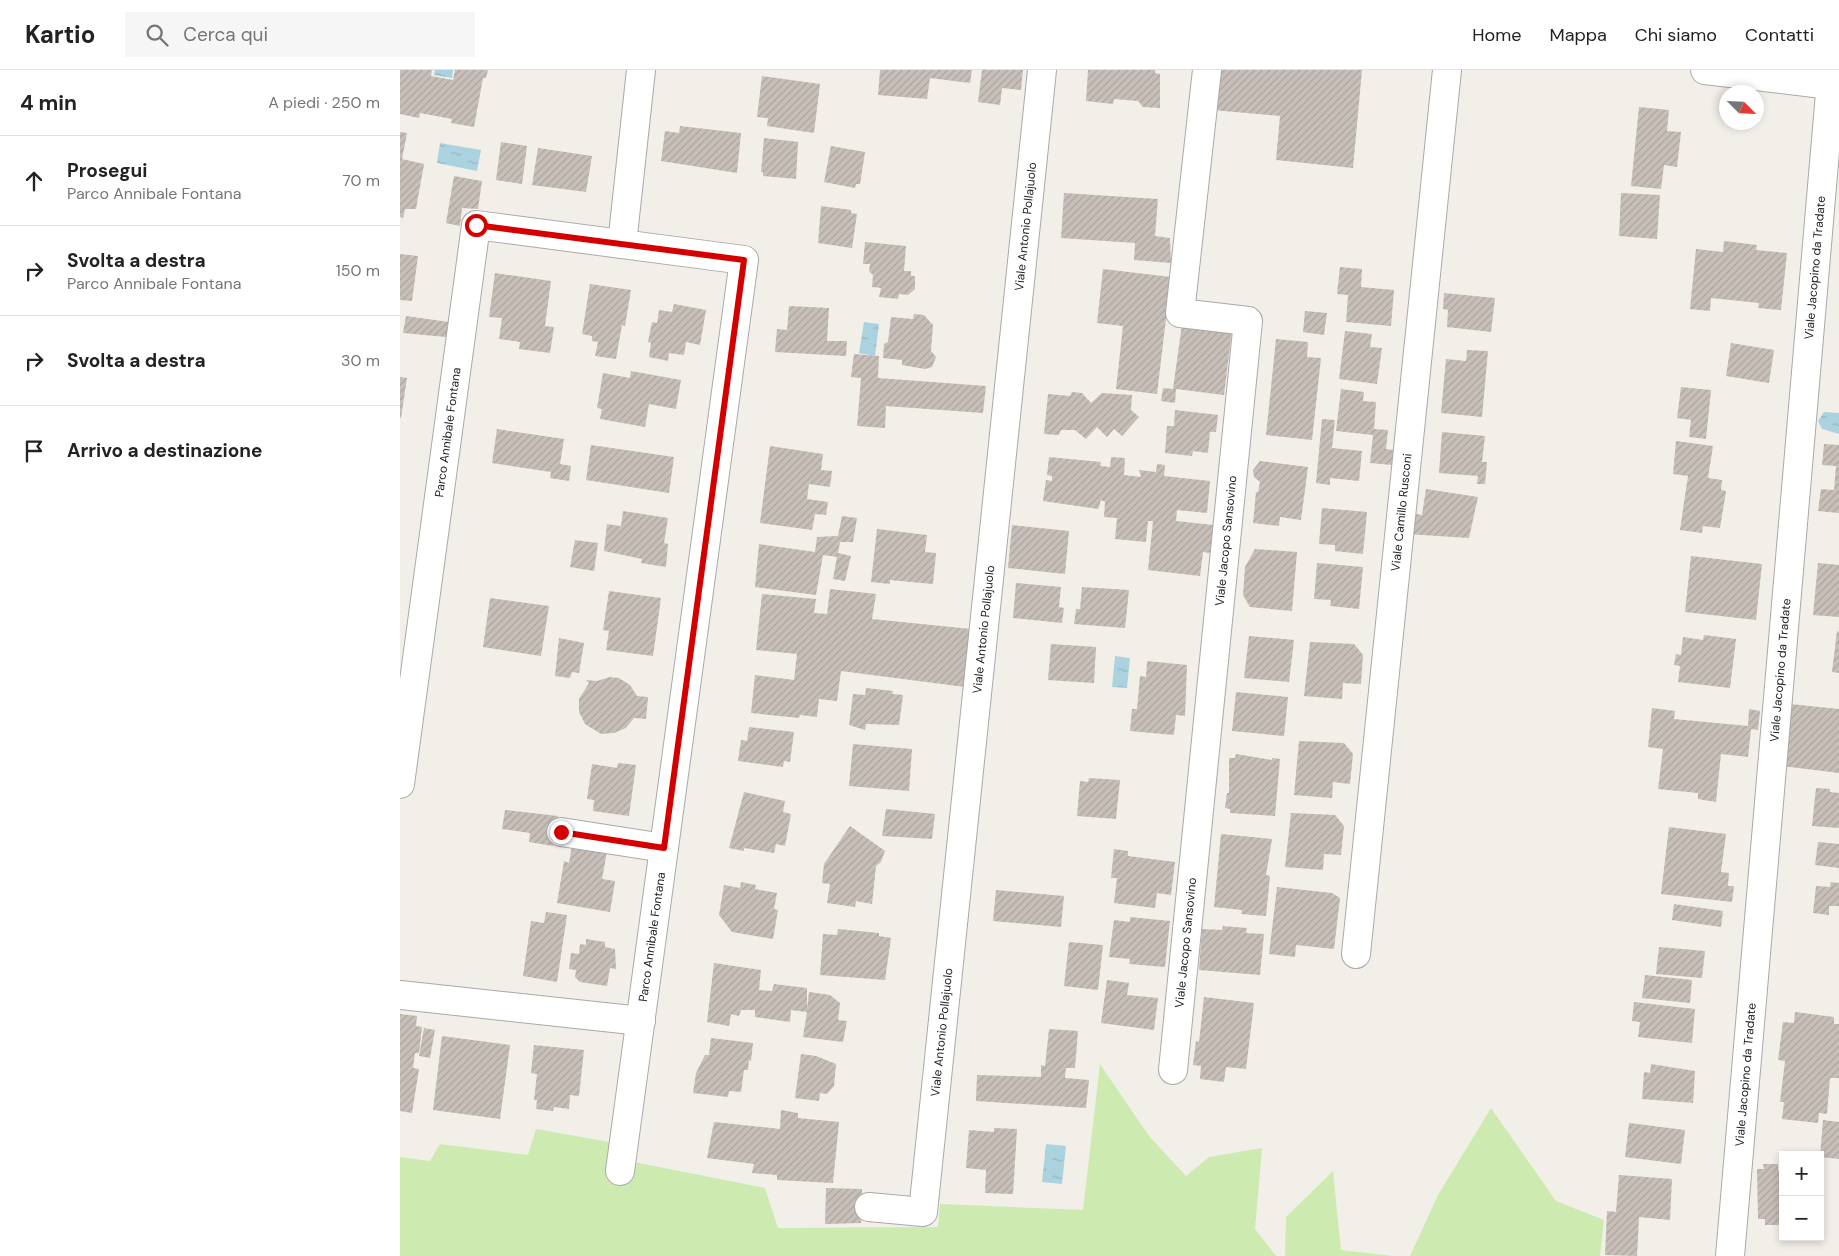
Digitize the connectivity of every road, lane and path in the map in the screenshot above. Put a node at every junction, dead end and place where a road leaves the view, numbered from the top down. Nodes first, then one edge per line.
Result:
1 (641, 70) edge
2 (1042, 70) edge
3 (1207, 70) edge
4 (1447, 70) edge
5 (1705, 70) edge
6 (1834, 80) edge
7 (622, 244) junction
8 (400, 784) edge
9 (561, 832) dead end
10 (664, 848) junction
11 (1356, 954) dead end
12 (400, 995) edge
13 (641, 1021) junction
14 (1173, 1070) dead end
15 (620, 1171) dead end
16 (869, 1208) dead end
17 (1730, 1256) edge

1 - 7 street
2 - 16 street, Viale Antonio Pollajuolo
3 - 14 street, Viale Jacopo Sansovino
4 - 11 street, Viale Camillo Rusconi
5 - 6 street
6 - 17 street, Viale Jacopino da Tradate
7 - 8 street, Parco Annibale Fontana
7 - 10 street, Parco Annibale Fontana
9 - 10 street
10 - 13 street, Parco Annibale Fontana
12 - 13 street
13 - 15 street, Parco Annibale Fontana

